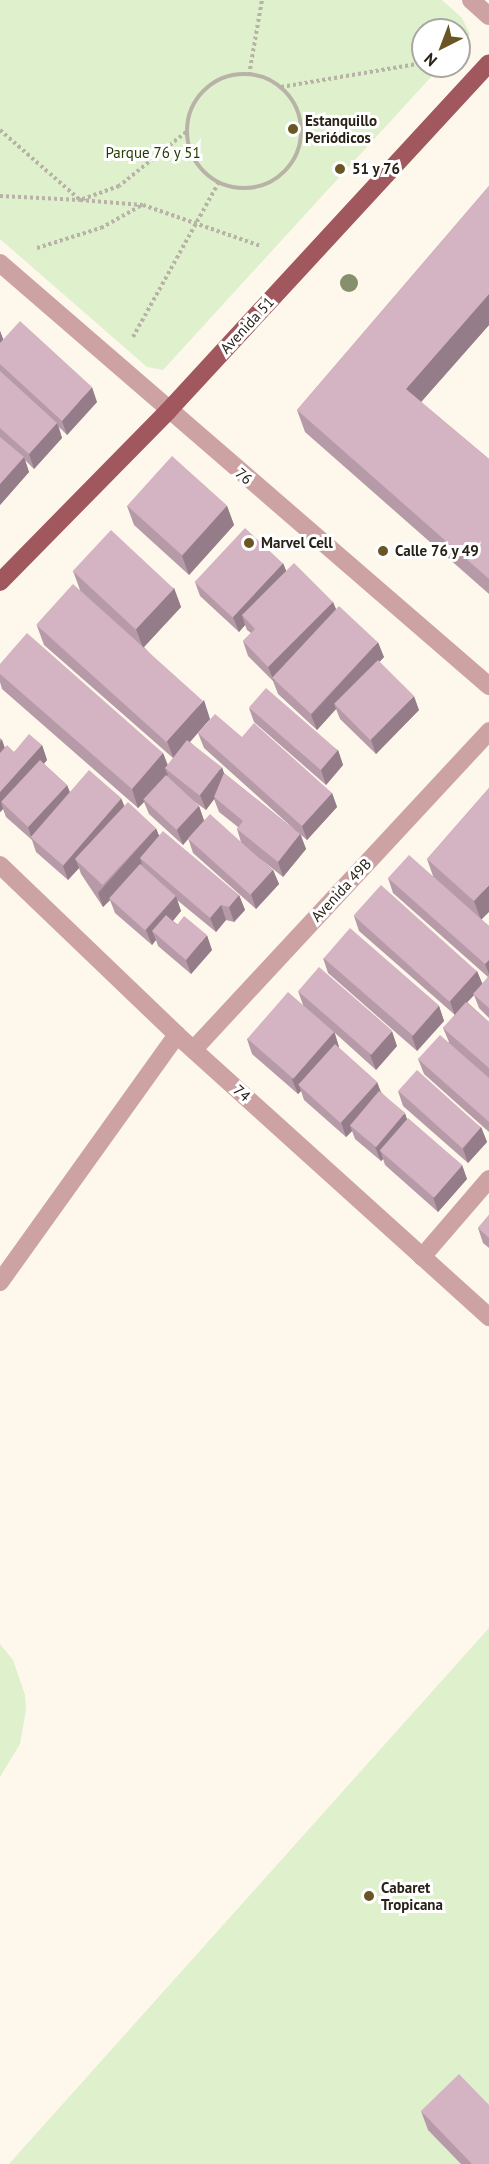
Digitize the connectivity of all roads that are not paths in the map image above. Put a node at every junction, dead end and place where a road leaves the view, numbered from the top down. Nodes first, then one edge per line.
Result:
1 (471, 0) edge
2 (489, 16) edge
3 (489, 63) edge
4 (0, 263) edge
5 (168, 411) junction
6 (0, 582) edge
7 (489, 686) edge
8 (489, 731) edge
9 (0, 865) edge
10 (177, 1035) junction
11 (194, 1049) junction
12 (489, 1179) edge
13 (422, 1257) junction
14 (0, 1282) edge
15 (489, 1317) edge

1 - 2 street
3 - 5 main road, Avenida 51
4 - 5 street, 76
5 - 6 main road, Avenida 51
5 - 7 street, 76
8 - 11 street, Avenida 49B
9 - 10 street, 74
10 - 11 street, 74
10 - 14 street
11 - 13 street, 74
12 - 13 street
13 - 15 street, 74

